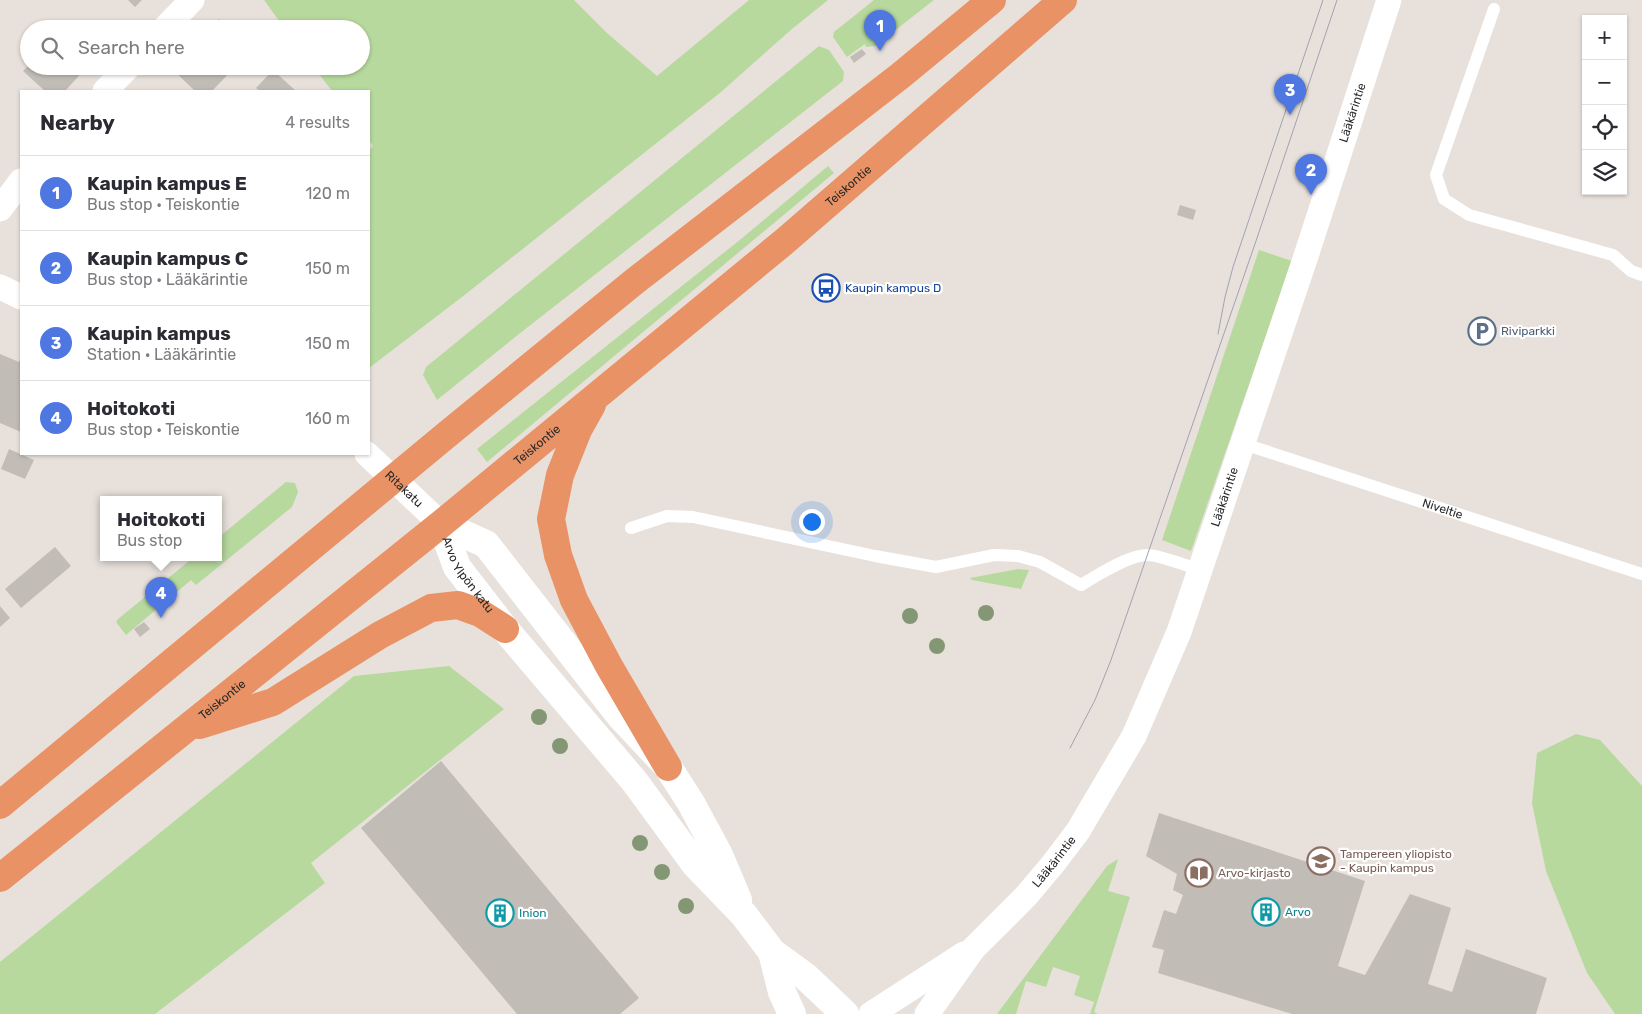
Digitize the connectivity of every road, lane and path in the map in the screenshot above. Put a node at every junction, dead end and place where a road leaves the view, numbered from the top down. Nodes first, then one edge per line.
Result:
1 (192, 0) edge
2 (992, 0) edge
3 (1063, 0) edge
4 (1389, 0) edge
5 (1494, 9) dead end
6 (173, 20) edge
7 (120, 75) edge
8 (106, 90) edge
9 (20, 182) edge
10 (0, 208) edge
11 (1642, 275) edge
12 (0, 288) edge
13 (20, 297) edge
14 (597, 395) junction
15 (1244, 444) junction
16 (368, 455) edge
17 (394, 479) junction
18 (441, 524) junction
19 (631, 528) dead end
20 (1200, 570) junction
21 (1642, 574) edge
22 (505, 628) junction
23 (185, 730) junction
24 (668, 767) junction
25 (0, 805) edge
26 (0, 878) edge
27 (744, 915) junction
28 (973, 949) junction
29 (772, 952) junction
30 (792, 1014) edge
31 (845, 1014) edge
32 (871, 1014) edge
33 (928, 1014) edge

1 - 6 street
2 - 17 highway
3 - 14 highway, Teiskontie
4 - 15 street, Lääkärintie
5 - 11 lane
7 - 8 street
9 - 10 street
12 - 13 street
14 - 18 highway, Teiskontie
14 - 24 highway
15 - 20 street, Lääkärintie
15 - 21 lane, Niveltie
16 - 17 street, Ritakatu
17 - 18 street, Ritakatu
17 - 25 highway
18 - 22 street, Arvo Ylpön katu
18 - 23 highway, Teiskontie
18 - 24 street, Arvo Ylpön katu
19 - 20 lane
20 - 28 street, Lääkärintie
22 - 23 highway
22 - 27 street, Arvo Ylpön katu
23 - 26 highway, Teiskontie
24 - 27 street, Arvo Ylpön katu
27 - 29 street, Arvo Ylpön katu
28 - 32 street, Lääkärintie
28 - 33 street, Lääkärintie
29 - 30 street, Arvo Ylpön katu
29 - 31 street, Arvo Ylpön katu

